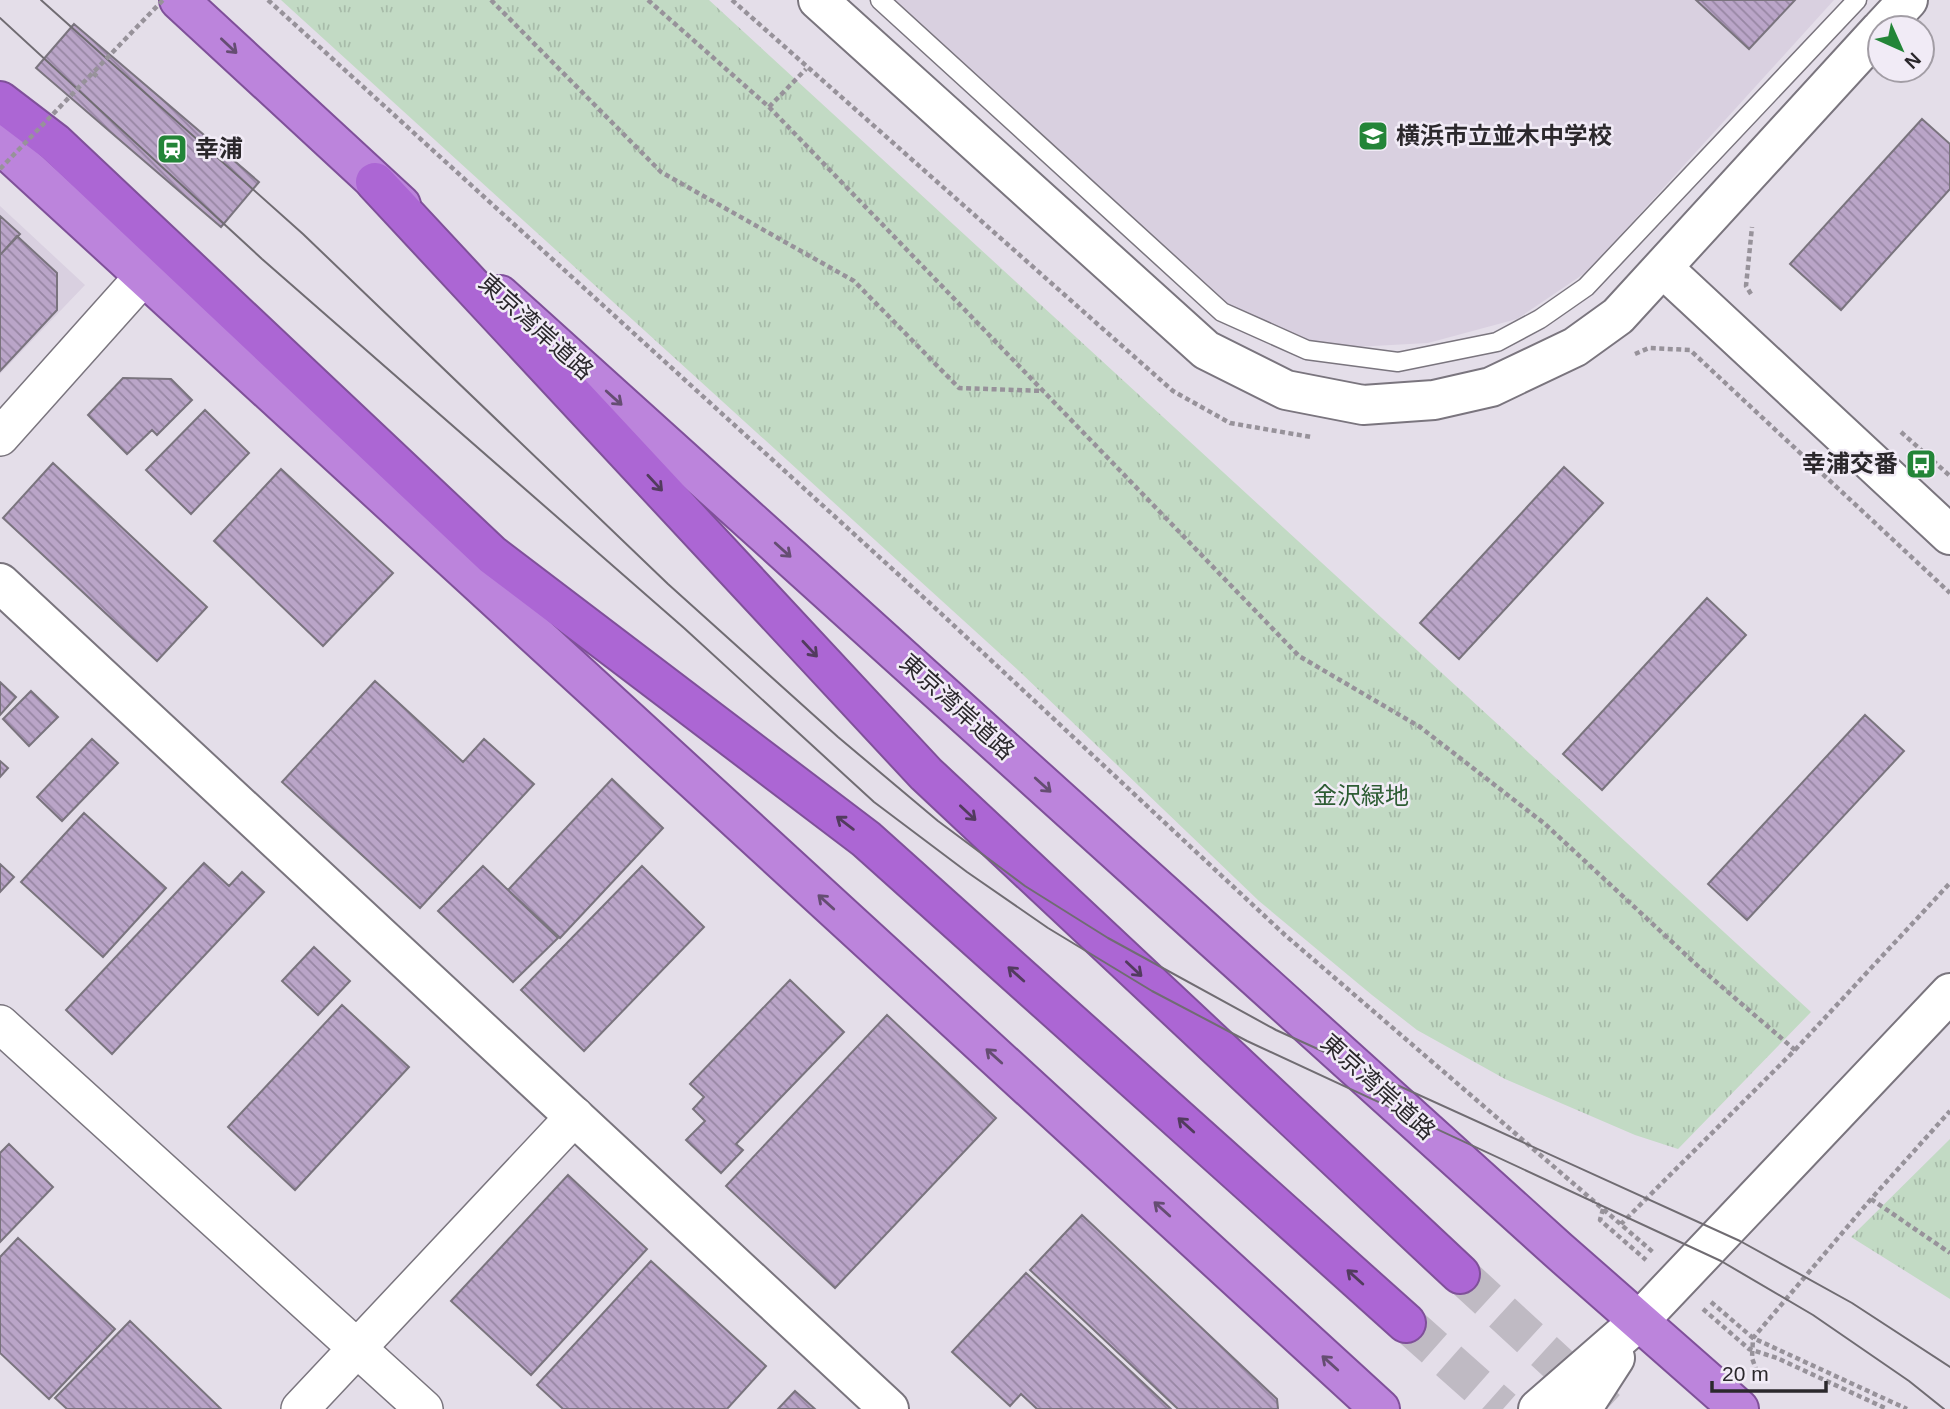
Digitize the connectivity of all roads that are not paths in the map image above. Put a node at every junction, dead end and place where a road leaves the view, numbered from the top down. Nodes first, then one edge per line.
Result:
1 (179, 0) edge
2 (818, 0) edge
3 (880, 0) edge
4 (1857, 0) edge
5 (1908, 0) edge
6 (1895, 14) edge
7 (1866, 46) edge
8 (0, 101) edge
9 (0, 144) edge
10 (375, 182) junction
11 (1664, 269) junction
12 (143, 278) junction
13 (0, 437) edge
14 (1950, 535) edge
15 (0, 583) edge
16 (1950, 993) edge
17 (0, 1024) edge
18 (575, 1116) junction
19 (1460, 1275) tunnel mouth
20 (1639, 1321) junction
21 (1406, 1323) tunnel mouth
22 (356, 1347) junction
23 (300, 1409) edge
24 (424, 1409) edge
25 (888, 1409) edge
26 (1380, 1409) edge
27 (1538, 1409) edge
28 (1582, 1409) edge
29 (1739, 1409) edge

1 -> 10 highway, 東京湾岸道路
2 - 11 street
3 - 4 lane
5 - 6 street
7 - 11 street
21 -> 8 highway
9 - 12 highway
10 -> 19 highway
10 -> 20 highway, 東京湾岸道路
11 - 14 street
12 - 13 street
26 -> 12 highway
15 - 18 street
16 - 20 street
17 - 22 street
18 - 22 street
18 - 25 street
20 - 27 street
20 - 28 street
20 - 29 highway, 東京湾岸道路
22 - 23 street
22 - 24 street

